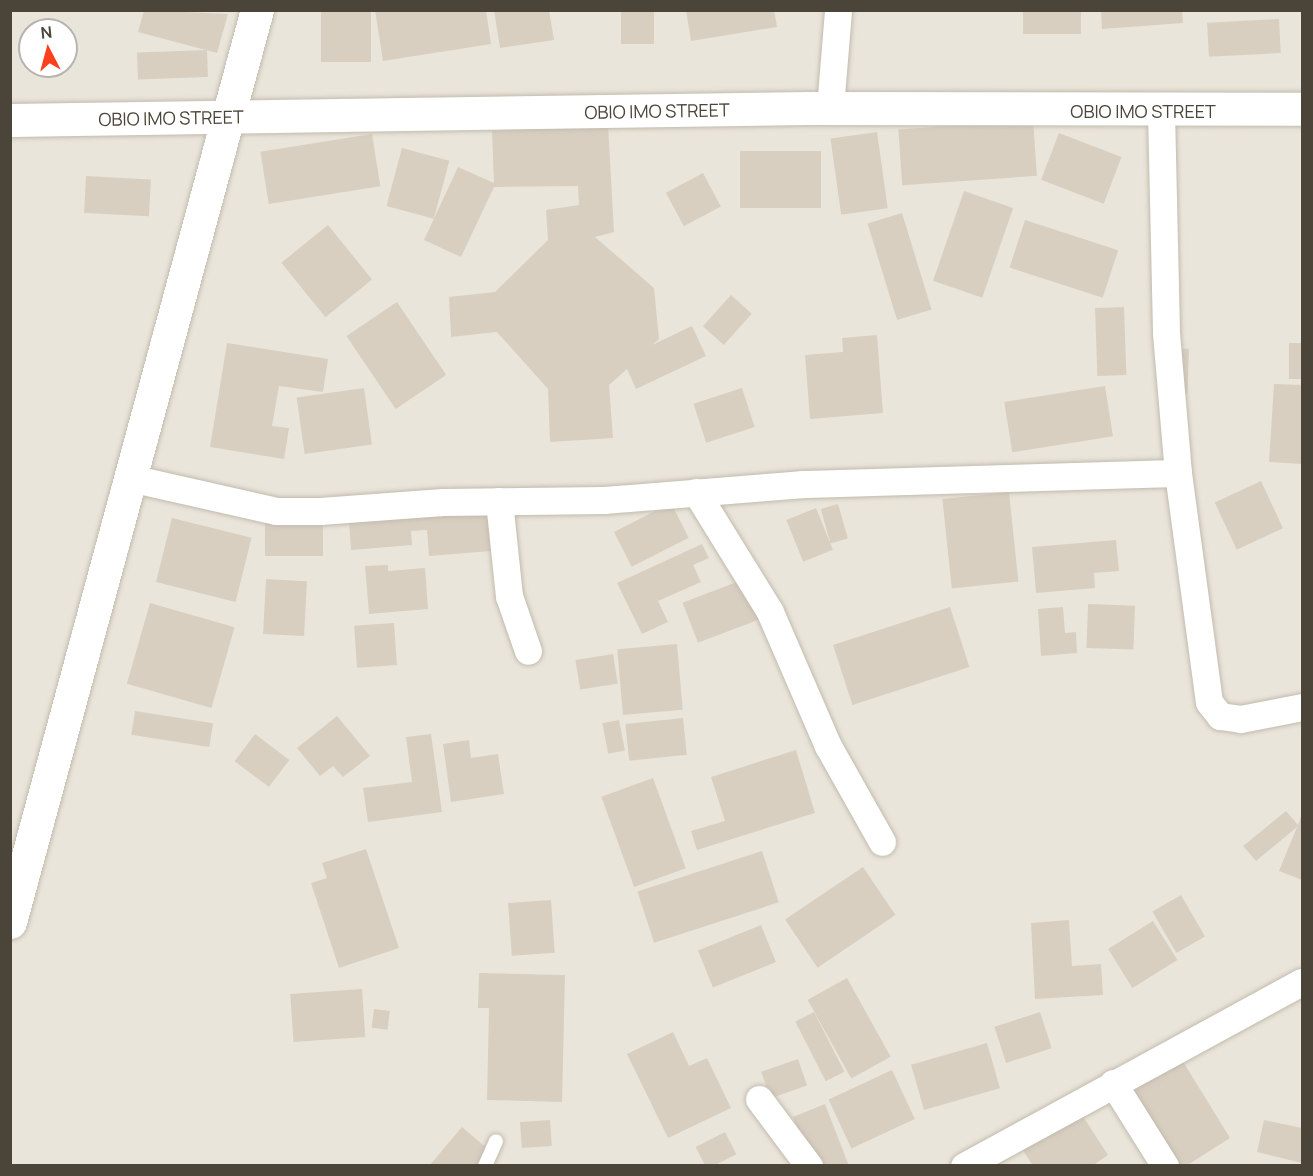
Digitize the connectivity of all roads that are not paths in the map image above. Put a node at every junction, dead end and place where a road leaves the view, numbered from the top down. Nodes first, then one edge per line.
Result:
1 (257, 10) edge
2 (838, 10) edge
3 (830, 108) junction
4 (1302, 109) edge
5 (1161, 111) junction
6 (227, 117) junction
7 (10, 120) edge
8 (1178, 473) junction
9 (130, 478) junction
10 (696, 492) junction
11 (499, 501) junction
12 (528, 651) dead end
13 (1302, 706) edge
14 (882, 842) dead end
15 (10, 922) edge
16 (1302, 982) edge
17 (1113, 1083) junction
18 (759, 1099) dead end
19 (496, 1141) dead end
20 (485, 1166) edge
21 (809, 1166) edge
22 (964, 1166) edge
23 (1165, 1166) edge

1 - 6 street
2 - 3 street
3 - 5 street, OBIO IMO STREET
3 - 6 street, OBIO IMO STREET
4 - 5 street, OBIO IMO STREET
5 - 8 street
6 - 7 street, OBIO IMO STREET
6 - 9 street
8 - 10 street
8 - 13 street
9 - 11 street
9 - 15 street
10 - 11 street
10 - 14 street
11 - 12 street
16 - 17 street
17 - 22 street
17 - 23 street
18 - 21 street
19 - 20 lane

